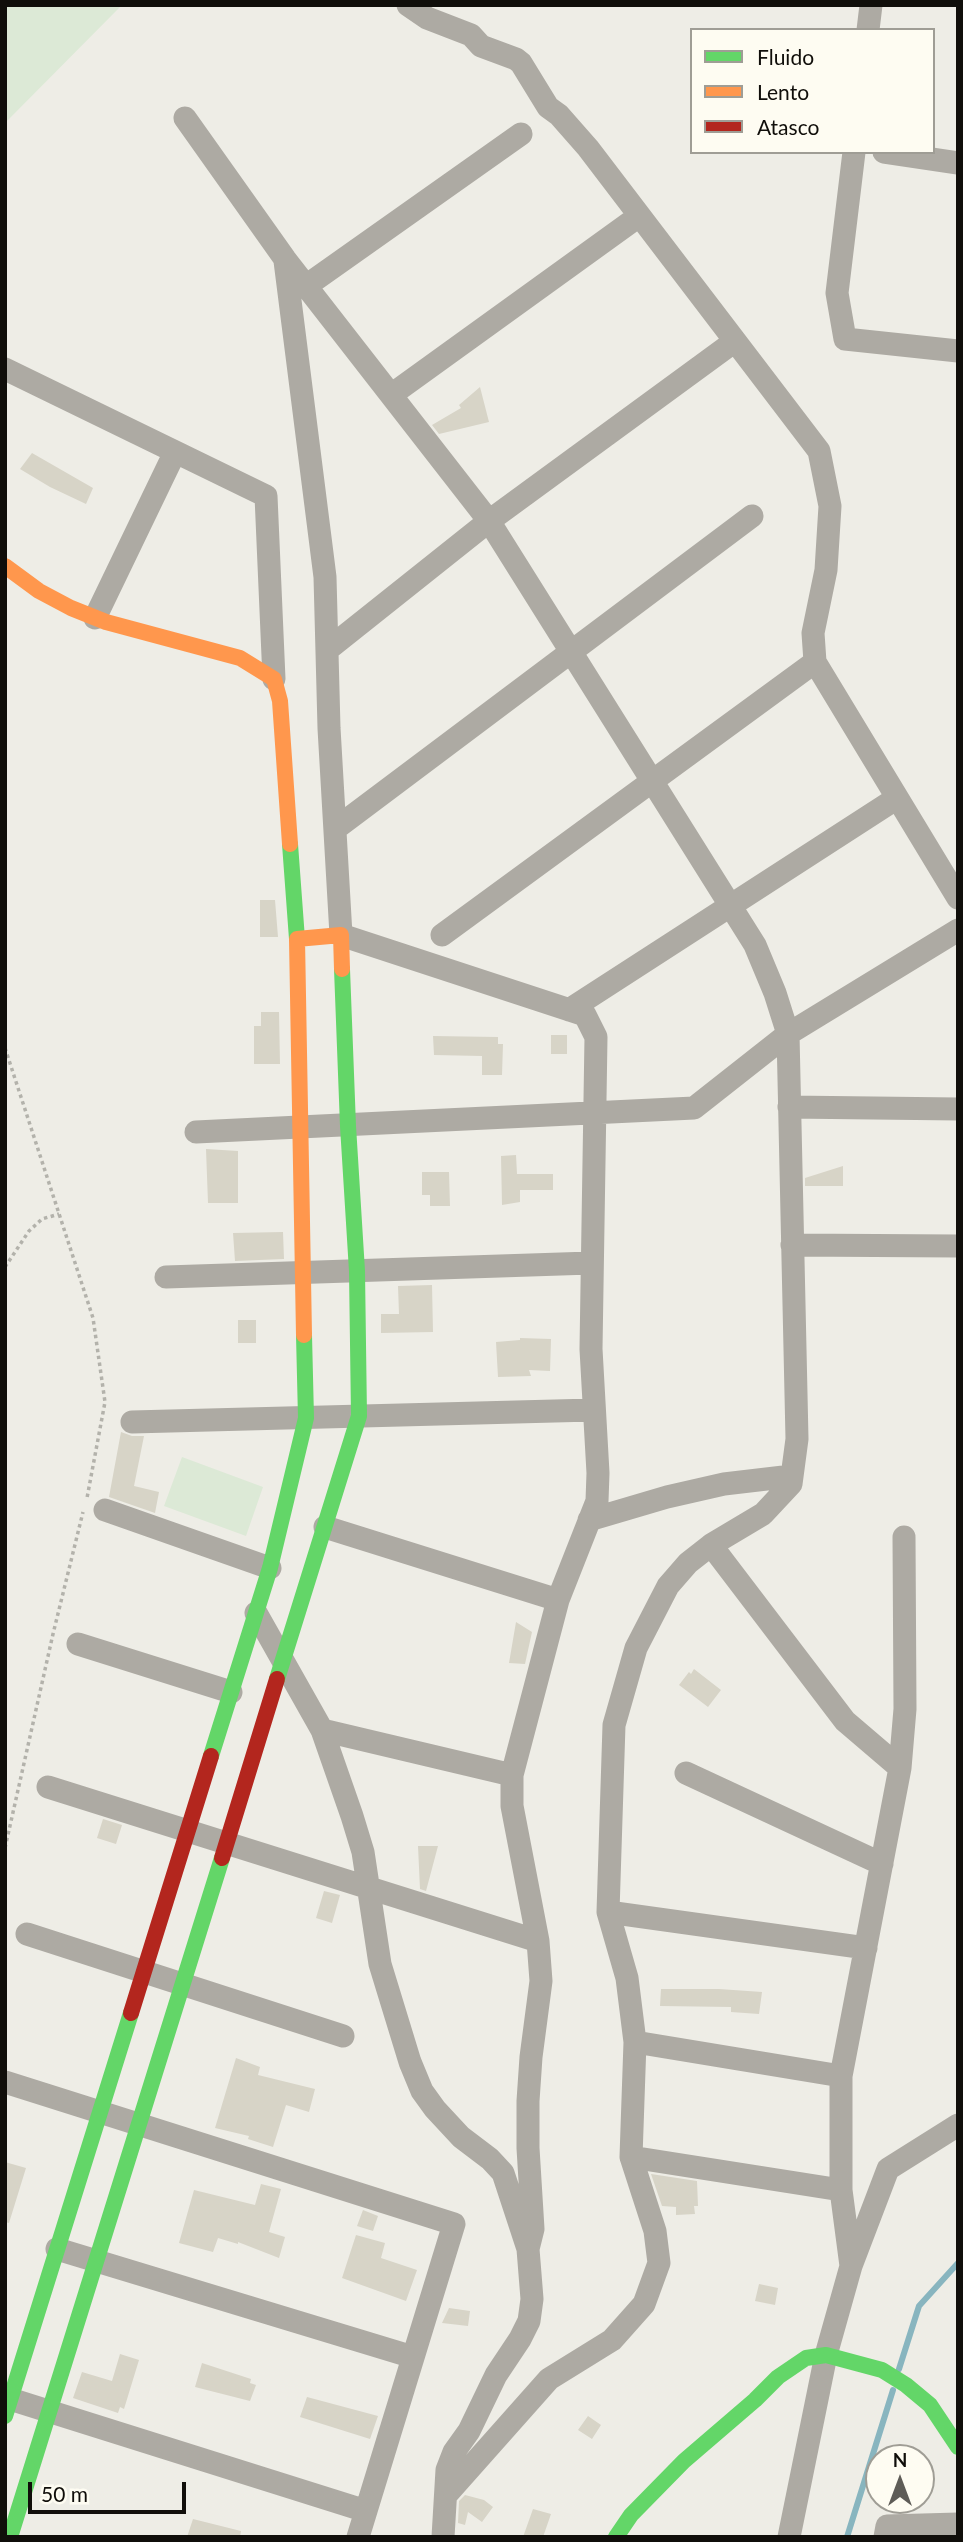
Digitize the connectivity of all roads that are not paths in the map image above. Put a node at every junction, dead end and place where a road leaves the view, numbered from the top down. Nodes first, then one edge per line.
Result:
1 (408, 5) edge
2 (871, 5) edge
3 (868, 28) edge
4 (185, 118) dead end
5 (521, 134) dead end
6 (854, 154) edge
7 (897, 154) edge
8 (958, 163) edge
9 (639, 216) junction
10 (285, 259) junction
11 (306, 286) junction
12 (735, 341) junction
13 (958, 351) edge
14 (5, 369) edge
15 (391, 395) junction
16 (175, 452) junction
17 (752, 516) dead end
18 (489, 521) junction
19 (5, 566) edge
20 (95, 618) junction
21 (327, 650) junction
22 (571, 651) junction
23 (815, 662) junction
24 (274, 679) junction
25 (653, 781) junction
26 (897, 798) junction
27 (335, 829) junction
28 (958, 898) edge
29 (731, 906) junction
30 (958, 930) edge
31 (341, 935) junction
32 (442, 935) dead end
33 (297, 939) junction
34 (569, 1010) junction
35 (788, 1034) junction
36 (789, 1107) junction
37 (958, 1108) edge
38 (596, 1114) junction
39 (348, 1126) junction
40 (300, 1127) junction
41 (196, 1132) dead end
42 (792, 1245) junction
43 (958, 1246) edge
44 (590, 1263) junction
45 (357, 1271) junction
46 (303, 1273) junction
47 (166, 1277) dead end
48 (593, 1410) junction
49 (359, 1416) junction
50 (306, 1418) junction
51 (132, 1422) dead end
52 (792, 1475) junction
53 (105, 1510) dead end
54 (589, 1520) junction
55 (325, 1527) junction
56 (904, 1536) dead end
57 (712, 1545) junction
58 (270, 1568) junction
59 (558, 1600) junction
60 (256, 1613) junction
61 (78, 1644) dead end
62 (284, 1659) junction
63 (231, 1692) junction
64 (322, 1730) junction
65 (900, 1768) junction
66 (686, 1773) dead end
67 (512, 1775) junction
68 (48, 1787) dead end
69 (188, 1831) junction
70 (226, 1843) junction
71 (882, 1864) junction
72 (367, 1887) junction
73 (608, 1912) junction
74 (27, 1934) dead end
75 (538, 1941) junction
76 (866, 1948) junction
77 (144, 1971) junction
78 (183, 1984) junction
79 (342, 2036) dead end
80 (635, 2042) junction
81 (841, 2076) junction
82 (5, 2082) edge
83 (100, 2112) junction
84 (139, 2124) junction
85 (958, 2124) edge
86 (631, 2157) junction
87 (841, 2190) junction
88 (57, 2249) junction
89 (528, 2249) junction
90 (96, 2262) junction
91 (851, 2266) junction
92 (826, 2355) junction
93 (413, 2357) junction
94 (8, 2408) edge
95 (49, 2411) junction
96 (958, 2447) edge
97 (446, 2495) junction
98 (366, 2511) junction
99 (958, 2524) edge
100 (10, 2537) edge
101 (358, 2537) edge
102 (443, 2537) edge
103 (615, 2537) edge
104 (789, 2537) edge
105 (885, 2537) edge

1 - 9 street
2 - 3 street
4 - 10 street
5 - 11 street
6 - 13 street
7 - 8 street
9 - 12 street
9 - 15 street
10 - 11 street
10 - 21 street
11 - 15 street
12 - 18 street
12 - 23 street
14 - 16 street
15 - 18 street
16 - 20 street
16 - 24 street
17 - 22 street
18 - 21 street
18 - 22 street
19 - 20 street
20 - 24 street
21 - 27 street
22 - 25 street
22 - 27 street
23 - 25 street
23 - 26 street
24 - 33 street
25 - 29 street
25 - 32 street
26 - 28 street
26 - 29 street
27 - 31 street
29 - 34 street
29 - 35 street
30 - 35 street
31 - 33 street
31 - 34 street
31 - 39 street
33 - 40 street
34 - 38 street
35 - 36 street
35 - 38 street
36 - 37 street
36 - 42 street
38 - 39 street
38 - 44 street
39 - 40 street
39 - 45 street
40 - 41 street
40 - 46 street
42 - 43 street
42 - 52 street
44 - 45 street
44 - 48 street
45 - 46 street
45 - 49 street
46 - 47 street
46 - 50 street
48 - 49 street
48 - 54 street
49 - 50 street
49 - 55 street
50 - 51 street
50 - 58 street
52 - 54 street
52 - 57 street
53 - 58 street
54 - 59 street
55 - 59 street
55 - 62 street
56 - 65 street
57 - 65 street
57 - 73 street
58 - 60 street
59 - 67 street
60 - 62 street
60 - 63 street
61 - 63 street
62 - 64 street
62 - 70 street
63 - 69 street
64 - 67 street
64 - 72 street
65 - 71 street
66 - 71 street
67 - 75 street
68 - 69 street
69 - 70 street
69 - 77 street
70 - 72 street
70 - 78 street
71 - 76 street
72 - 75 street
72 - 89 street
73 - 76 street
73 - 80 street
74 - 77 street
75 - 89 street
76 - 81 street
77 - 78 street
77 - 83 street
78 - 79 street
78 - 84 street
80 - 81 street
80 - 86 street
81 - 87 street
82 - 83 street
83 - 84 street
83 - 88 street
84 - 90 street
84 - 93 street
85 - 91 street
86 - 87 street
86 - 97 street
87 - 91 street
88 - 90 street
88 - 94 street
89 - 97 street
90 - 93 street
90 - 95 street
91 - 92 street
92 - 96 street
92 - 103 street
92 - 104 street
93 - 98 street
94 - 95 street
95 - 98 street
95 - 100 street
97 - 102 street
98 - 101 street
99 - 105 street

